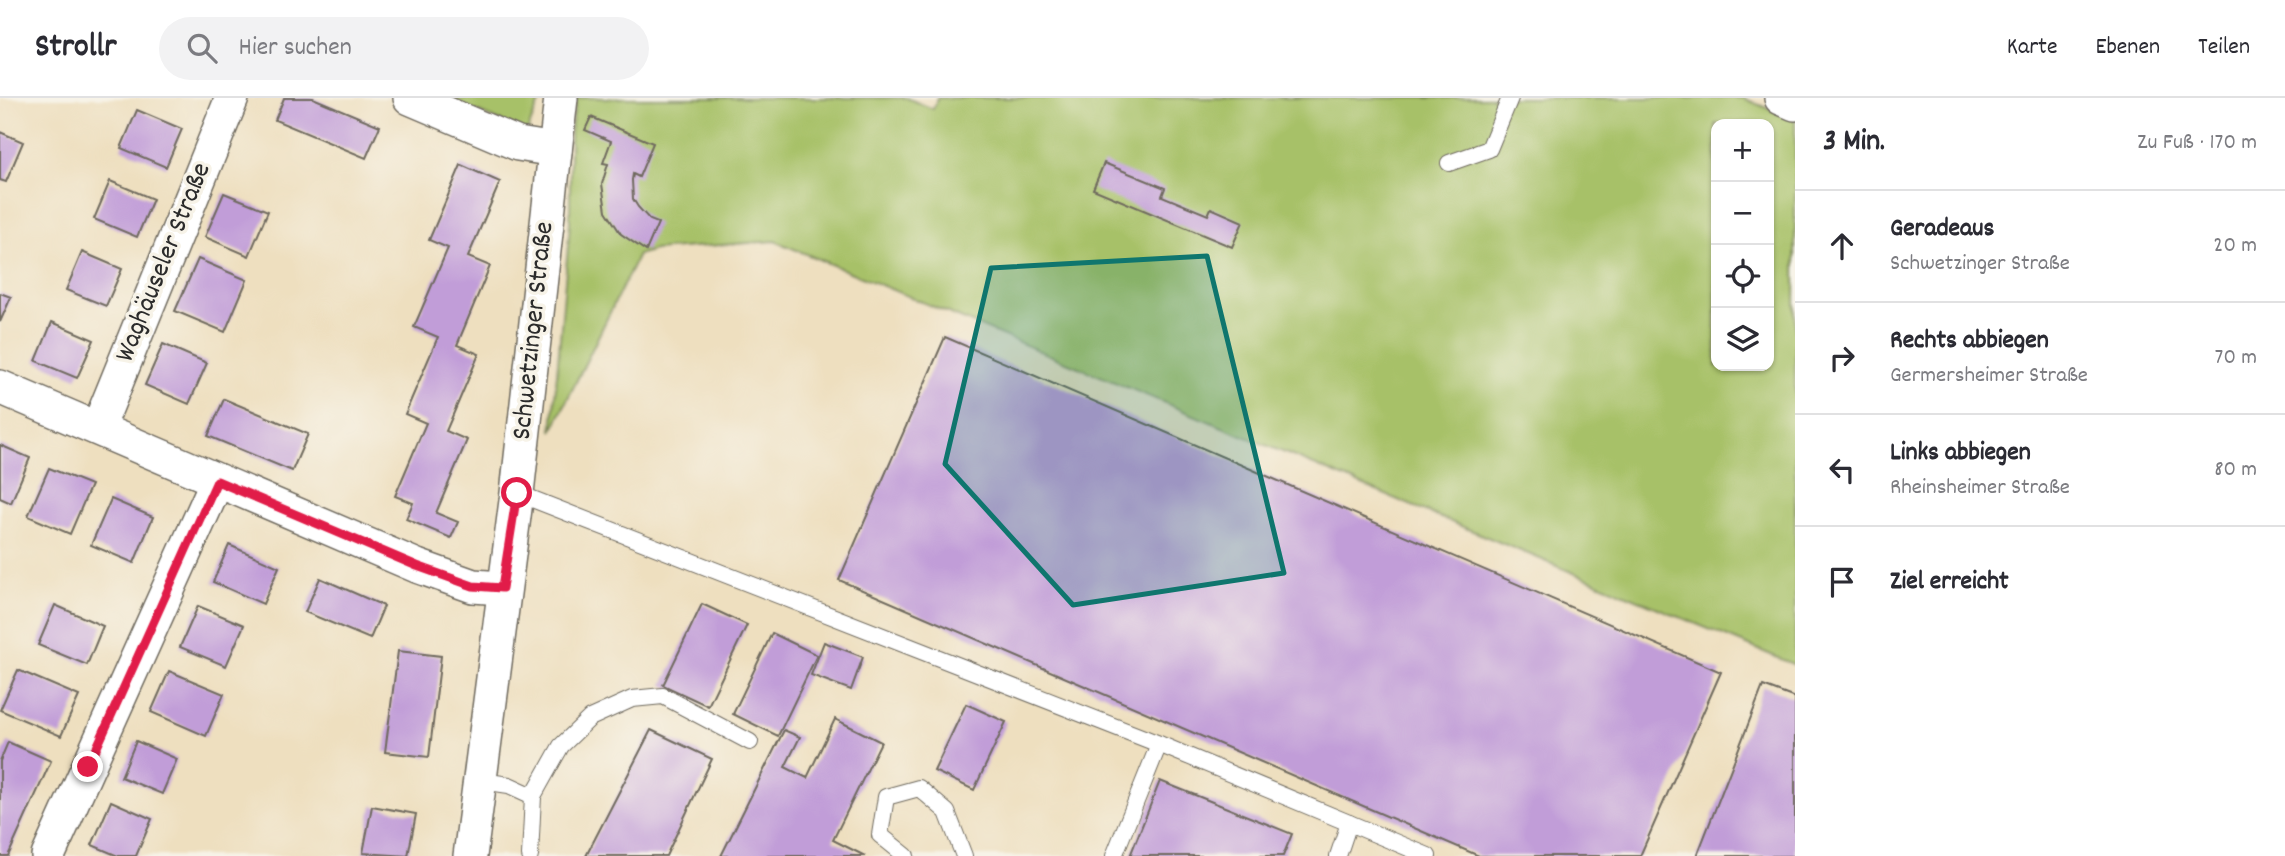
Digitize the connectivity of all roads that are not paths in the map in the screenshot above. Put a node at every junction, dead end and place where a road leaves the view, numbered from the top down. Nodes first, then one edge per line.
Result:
1 (232, 98) edge
2 (410, 98) edge
3 (561, 98) edge
4 (1510, 98) edge
5 (1781, 98) edge
6 (1795, 104) edge
7 (555, 150) junction
8 (1449, 163) dead end
9 (0, 387) edge
10 (98, 428) junction
11 (217, 481) junction
12 (517, 493) junction
13 (502, 588) junction
14 (750, 742) dead end
15 (1159, 744) junction
16 (482, 781) junction
17 (533, 796) junction
18 (1349, 823) junction
19 (48, 856) edge
20 (470, 856) edge
21 (530, 856) edge
22 (906, 856) edge
23 (964, 856) edge
24 (1114, 856) edge
25 (1338, 856) edge
26 (1428, 856) edge

1 - 10 street, Waghäuseler Straße
2 - 7 street
3 - 7 street, Schwetzinger Straße
4 - 8 lane
5 - 6 street
7 - 12 street, Schwetzinger Straße
9 - 10 street
10 - 11 street
11 - 13 street
11 - 19 street
12 - 13 street, Schwetzinger Straße
12 - 15 lane
13 - 16 street, Schwetzinger Straße
14 - 17 lane
15 - 18 lane
15 - 24 lane
16 - 17 lane
16 - 20 street, Schwetzinger Straße
17 - 21 lane
18 - 25 lane
18 - 26 lane
22 - 23 lane

